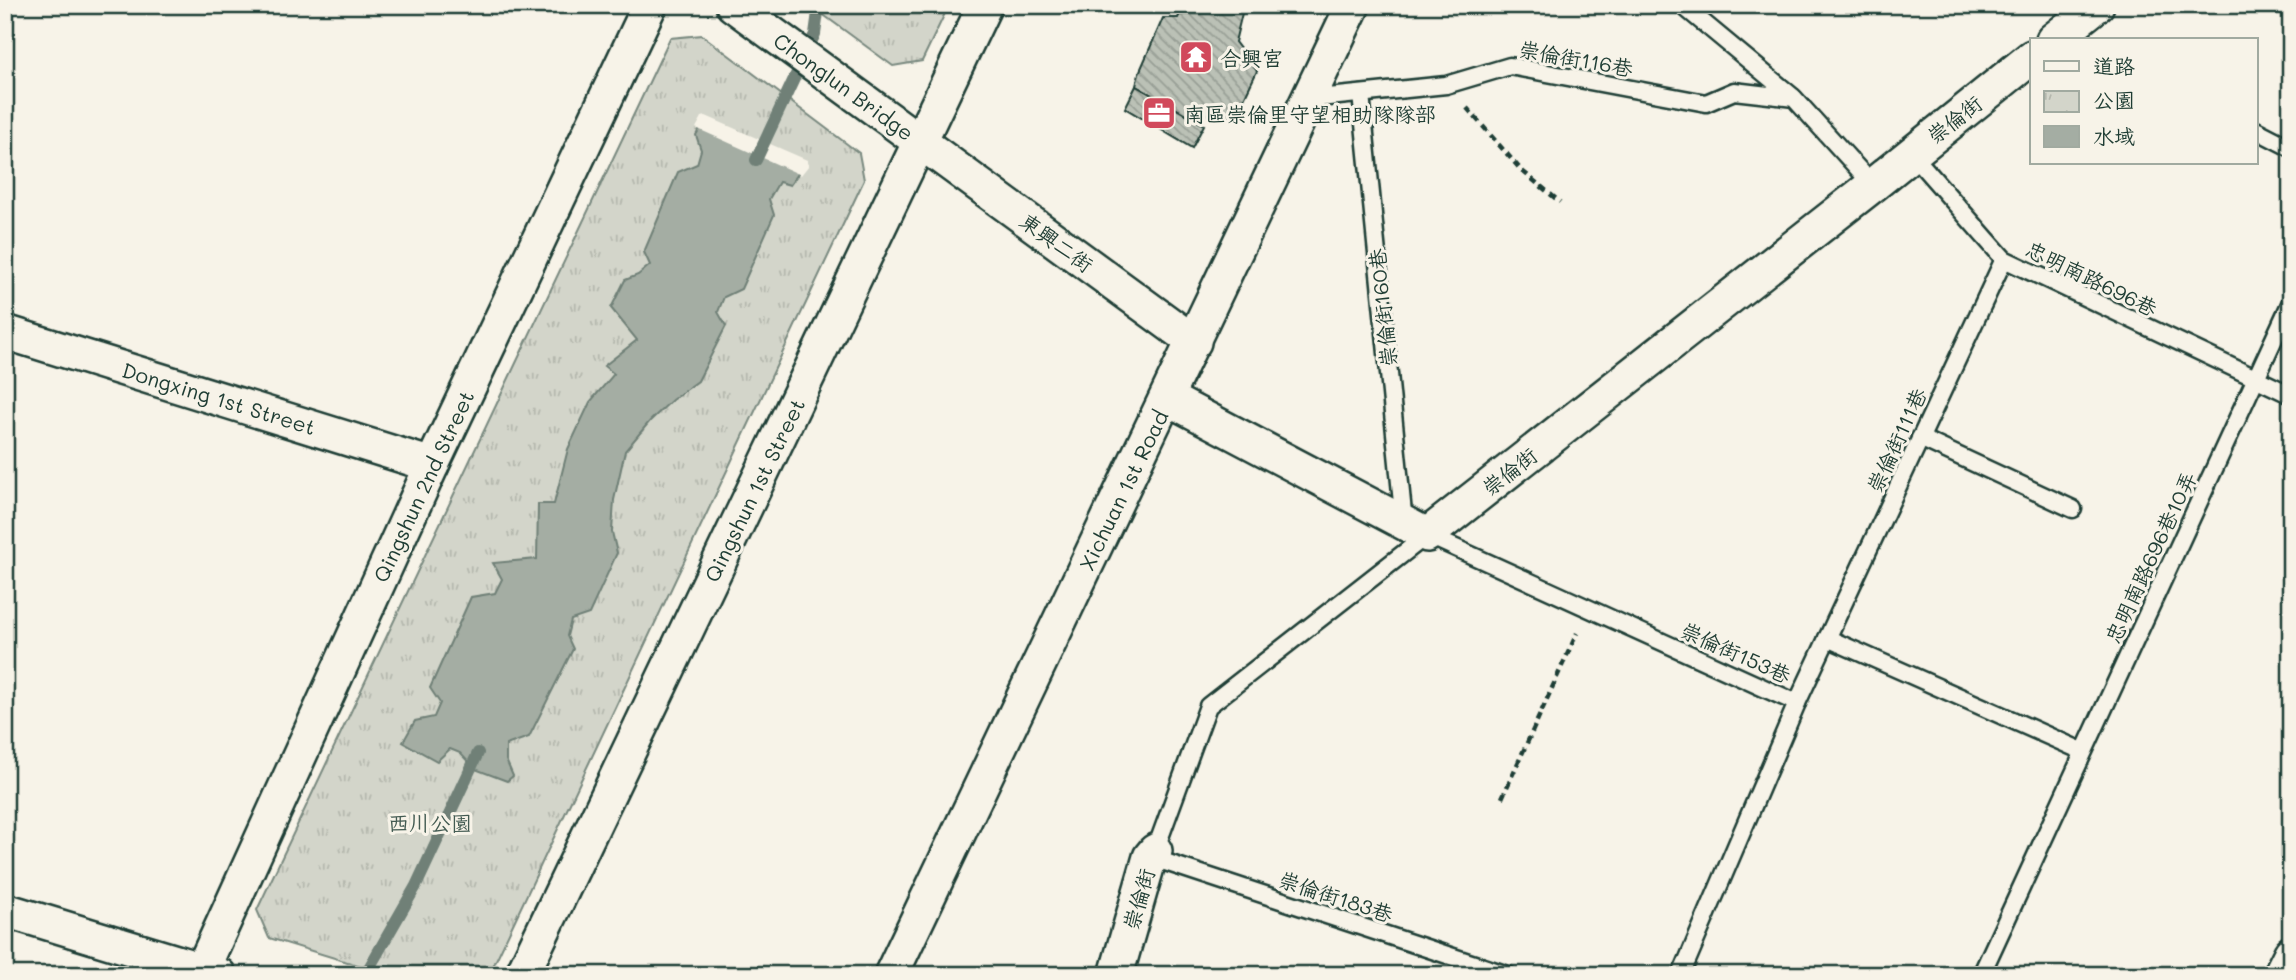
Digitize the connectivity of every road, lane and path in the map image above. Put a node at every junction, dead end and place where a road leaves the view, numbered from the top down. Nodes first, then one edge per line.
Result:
1 (650, 5) edge
2 (733, 5) edge
3 (985, 5) edge
4 (1353, 5) edge
5 (1682, 5) edge
6 (2097, 5) edge
7 (2056, 38) edge
8 (2030, 59) edge
9 (1446, 85) junction
10 (1361, 94) junction
11 (1794, 98) junction
12 (1309, 99) junction
13 (2258, 131) edge
14 (920, 141) junction
15 (2291, 148) edge
16 (1911, 153) junction
17 (1873, 185) junction
18 (1560, 202) dead end
19 (2004, 259) junction
20 (2291, 302) edge
21 (5, 332) edge
22 (1194, 342) junction
23 (2255, 380) junction
24 (2291, 396) edge
25 (1167, 398) junction
26 (1920, 438) junction
27 (432, 465) junction
28 (2073, 509) dead end
29 (1411, 537) junction
30 (1588, 608) junction
31 (1827, 638) junction
32 (1797, 703) junction
33 (2082, 751) junction
34 (1502, 798) dead end
35 (1152, 854) junction
36 (5, 910) edge
37 (2291, 953) edge
38 (210, 972) edge
39 (522, 975) edge
40 (891, 975) edge
41 (1116, 975) edge
42 (1508, 975) edge
43 (1681, 975) edge
44 (1981, 975) edge
45 (2280, 975) edge

1 - 27 street, Qingshun 2nd Street
2 - 14 street, Chonglun Bridge
3 - 14 street, Qingshun 1st Street
4 - 12 street, Xichuan 1st Road
5 - 11 lane
6 - 7 street
8 - 16 street, 崇倫街
9 - 10 lane, 崇倫街116巷
9 - 11 lane, 崇倫街116巷
9 - 18 path
10 - 12 lane, 崇倫街116巷
10 - 29 lane, 崇倫街160巷
11 - 17 lane
12 - 22 street, Xichuan 1st Road
13 - 15 lane
14 - 22 street, 東興二街
14 - 39 street, Qingshun 1st Street
16 - 17 street, 崇倫街
16 - 19 lane, 忠明南路696巷
17 - 29 street, 崇倫街
19 - 23 lane, 忠明南路696巷
19 - 26 lane, 崇倫街111巷
20 - 23 lane, 忠明南路696巷10弄
21 - 27 street, Dongxing 1st Street
22 - 25 street, Xichuan 1st Road
23 - 24 lane, 忠明南路696巷
23 - 33 lane, 忠明南路696巷10弄
25 - 29 street
25 - 40 street, Xichuan 1st Road
26 - 28 lane
26 - 31 lane, 崇倫街111巷
27 - 38 street, Qingshun 2nd Street
29 - 30 lane, 崇倫街153巷
29 - 35 lane, 崇倫街
30 - 32 lane, 崇倫街153巷
30 - 34 path
31 - 32 lane, 崇倫街111巷
31 - 33 lane
32 - 43 lane, 崇倫街153巷
33 - 44 lane
35 - 41 street, 崇倫街
35 - 42 lane, 崇倫街183巷
36 - 38 street
37 - 45 street

